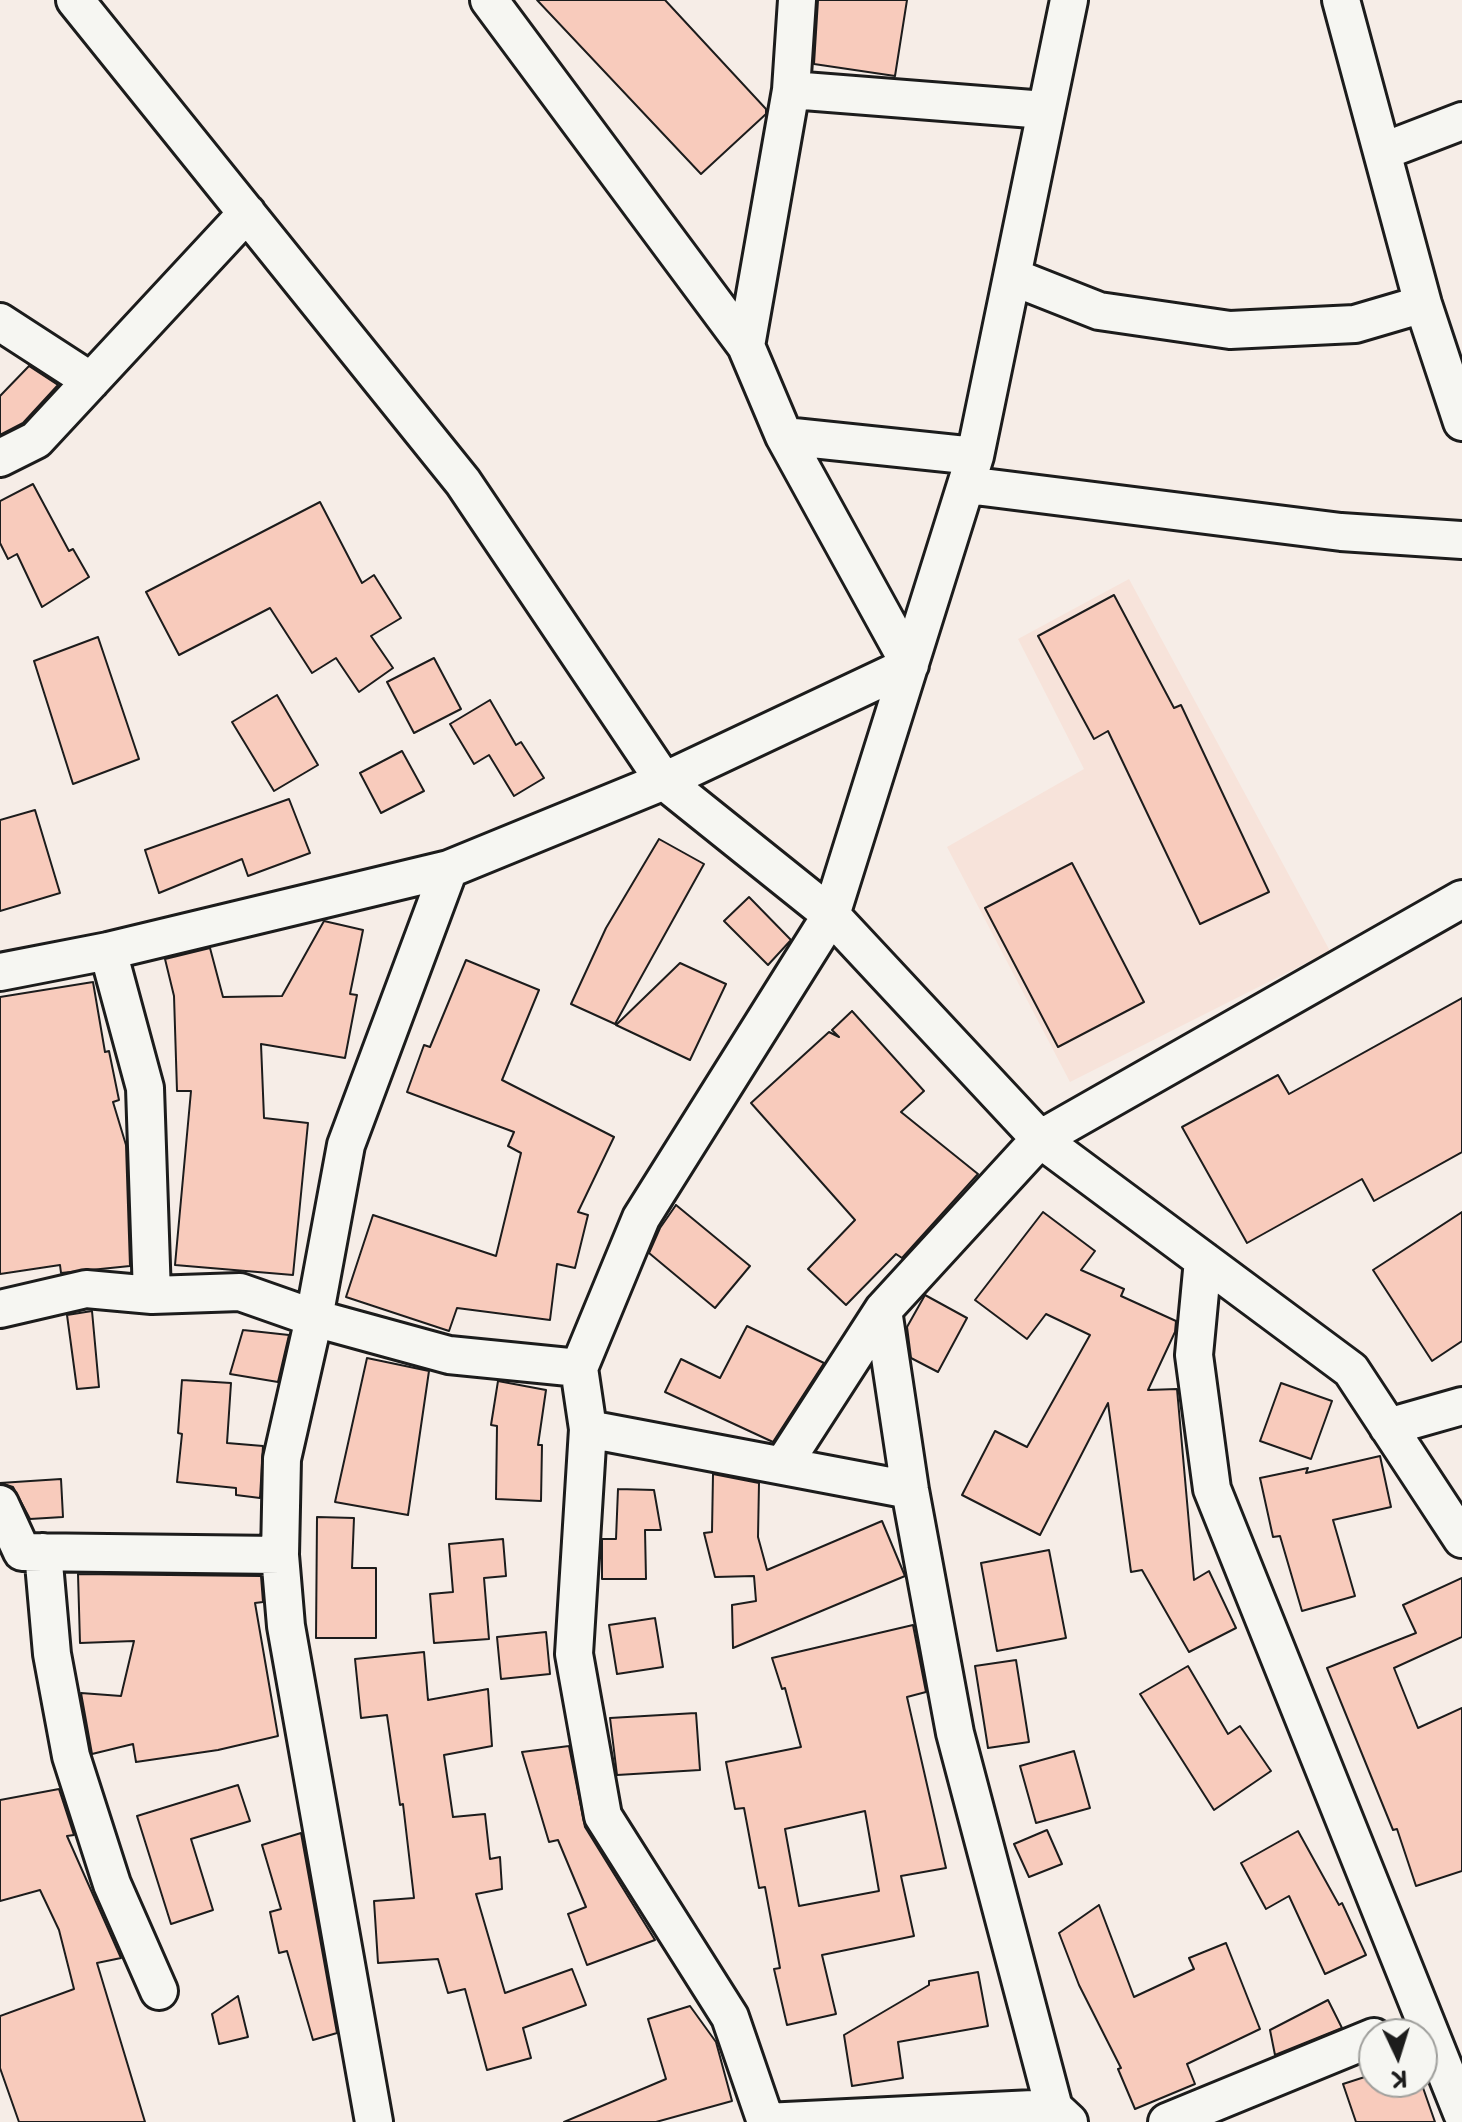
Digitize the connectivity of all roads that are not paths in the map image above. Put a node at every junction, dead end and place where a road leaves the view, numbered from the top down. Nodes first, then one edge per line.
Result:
1 (489, 0) edge
2 (797, 0) edge
3 (1069, 0) edge
4 (1341, 0) edge
5 (85, 3) edge
6 (791, 90) junction
7 (1045, 110) junction
8 (1462, 121) edge
9 (1384, 151) junction
10 (247, 213) junction
11 (1013, 277) junction
12 (1423, 304) junction
13 (0, 322) edge
14 (746, 346) junction
15 (91, 381) junction
16 (1462, 422) edge
17 (784, 436) junction
18 (0, 458) edge
19 (971, 470) junction
20 (1462, 540) edge
21 (910, 665) junction
22 (664, 781) junction
23 (449, 869) junction
24 (1462, 899) edge
25 (831, 915) junction
26 (108, 951) junction
27 (0, 972) edge
28 (1040, 1139) junction
29 (1203, 1260) junction
30 (152, 1295) junction
31 (0, 1309) edge
32 (883, 1310) junction
33 (314, 1318) junction
34 (579, 1368) junction
35 (1462, 1406) edge
36 (1388, 1427) junction
37 (588, 1429) junction
38 (783, 1465) junction
39 (910, 1490) junction
40 (0, 1504) edge
41 (1462, 1539) edge
42 (43, 1552) junction
43 (280, 1555) junction
44 (159, 1991) dead end
45 (1423, 2017) joint
46 (1358, 2044) edge
47 (1462, 2113) edge
48 (1061, 2115) edge
49 (374, 2122) edge
50 (766, 2122) edge
51 (1167, 2122) edge

1 - 14 street
2 - 6 street
3 - 7 street
4 - 9 street
5 - 10 street
6 - 7 street
6 - 14 street
7 - 11 street
8 - 9 street
9 - 12 street
10 - 15 street
10 - 22 street
11 - 12 street
11 - 19 street
12 - 16 street
13 - 15 street
14 - 17 street
15 - 18 street
17 - 19 street
17 - 21 street
19 - 20 street
19 - 21 street
21 - 22 street
21 - 25 street
22 - 23 street
22 - 25 street
23 - 26 street
23 - 33 street
24 - 28 street
25 - 28 street
25 - 34 street
26 - 27 street
26 - 30 street
28 - 29 street
28 - 32 street
29 - 36 street
29 - 45 street
30 - 31 street
30 - 33 street
32 - 38 street
32 - 39 street
33 - 34 street
33 - 43 street
34 - 37 street
35 - 36 street
36 - 41 street
37 - 38 street
37 - 50 street
38 - 39 street
39 - 48 street
40 - 42 street
42 - 43 street
42 - 44 street
43 - 49 street
45 - 47 street
46 - 51 street
48 - 50 street

